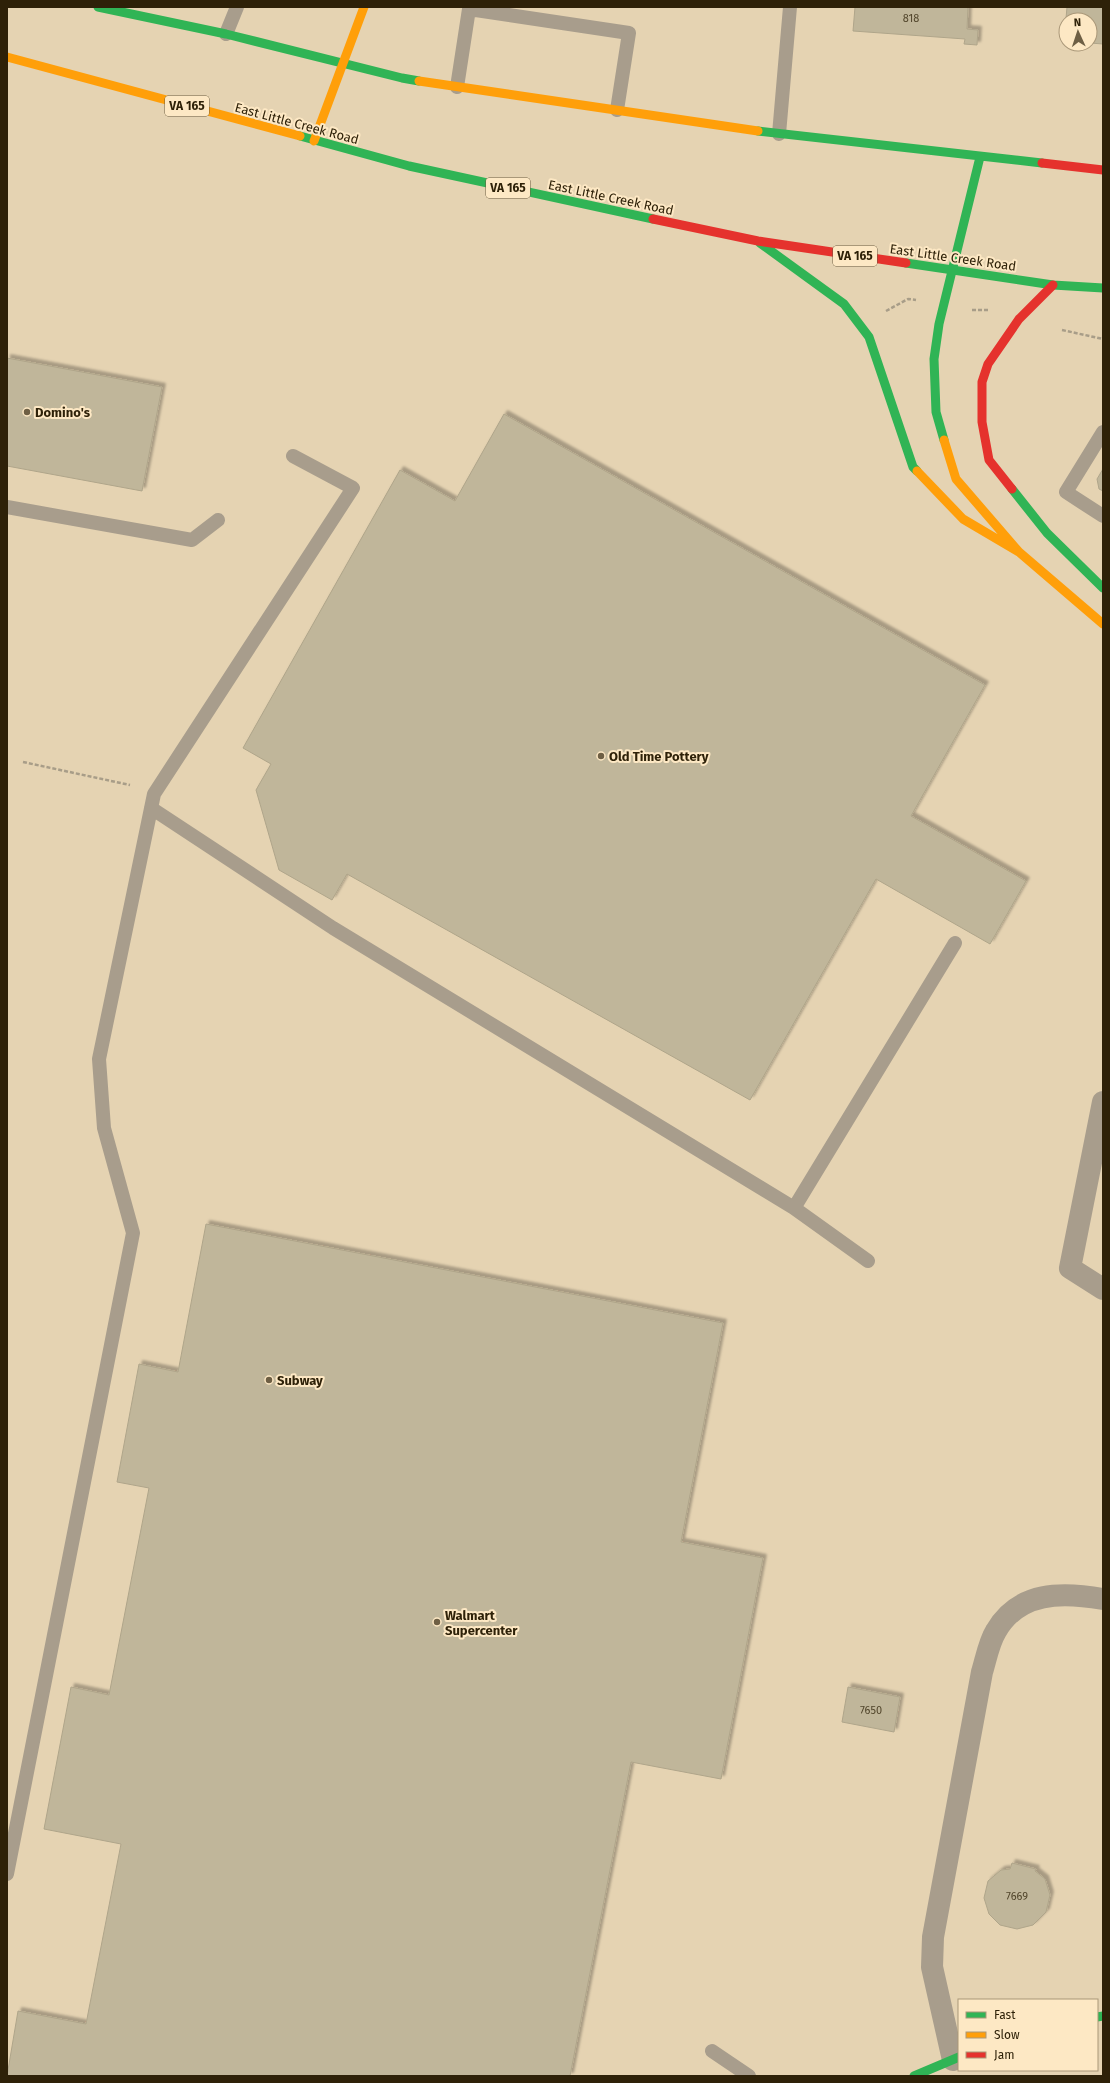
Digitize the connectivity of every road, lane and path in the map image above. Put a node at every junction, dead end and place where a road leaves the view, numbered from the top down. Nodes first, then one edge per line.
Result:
1 (98, 7) edge
2 (237, 7) edge
3 (364, 7) edge
4 (790, 7) edge
5 (469, 8) edge
6 (226, 34) junction
7 (7, 57) edge
8 (343, 65) junction
9 (457, 87) junction
10 (617, 110) junction
11 (779, 134) junction
12 (314, 141) junction
13 (980, 157) junction
14 (1103, 170) edge
15 (758, 241) junction
16 (953, 270) junction
17 (1053, 285) junction
18 (1103, 288) edge
19 (922, 301) dead end
20 (969, 310) dead end
21 (991, 310) dead end
22 (884, 312) dead end
23 (1062, 330) dead end
24 (1103, 339) edge
25 (1103, 432) edge
26 (293, 456) dead end
27 (7, 507) edge
28 (1103, 516) edge
29 (218, 520) dead end
30 (1019, 552) junction
31 (1103, 588) edge
32 (1103, 624) edge
33 (23, 762) dead end
34 (157, 790) junction
35 (151, 808) junction
36 (955, 943) dead end
37 (1103, 1102) edge
38 (794, 1208) junction
39 (868, 1261) dead end
40 (1103, 1289) edge
41 (1103, 1599) edge
42 (7, 1874) edge
43 (712, 2051) dead end
44 (956, 2058) edge
45 (749, 2076) edge
46 (914, 2076) edge

1 - 6 main road
2 - 6 lane
3 - 8 main road
4 - 11 lane
5 - 9 lane
5 - 10 lane
6 - 8 main road
7 - 12 main road, East Little Creek Road / VA 165
8 - 9 main road
8 - 12 main road
9 - 10 main road
10 - 11 main road
11 - 13 main road
12 - 15 main road, East Little Creek Road / VA 165
13 - 14 main road
13 - 16 main road
15 - 16 main road, East Little Creek Road / VA 165
15 - 30 main road
16 - 17 main road, East Little Creek Road / VA 165
16 - 30 main road
17 - 18 main road, East Little Creek Road / VA 165
17 - 31 main road
19 - 22 path
20 - 21 path
23 - 24 path
25 - 28 lane
26 - 34 lane
27 - 29 lane
30 - 32 main road
33 - 34 path
34 - 35 lane
35 - 38 lane
35 - 42 lane
36 - 38 lane
37 - 40 street
38 - 39 lane
41 - 44 street
43 - 45 lane
44 - 46 main road

